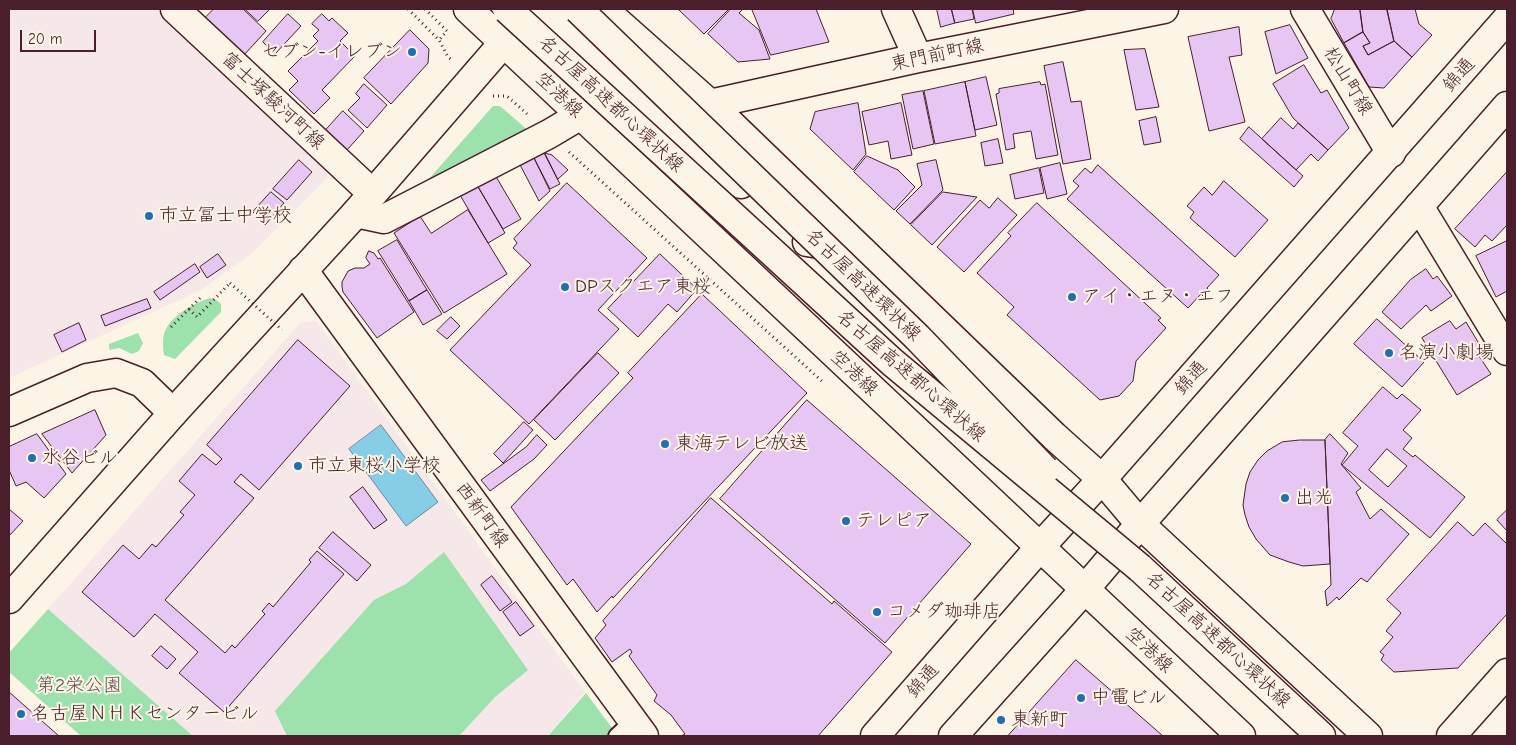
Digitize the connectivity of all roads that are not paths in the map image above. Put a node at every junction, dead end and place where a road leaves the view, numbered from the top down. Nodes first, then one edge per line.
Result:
1 (175, 9) edge
2 (468, 9) edge
3 (507, 9) edge
4 (533, 9) edge
5 (544, 9) edge
6 (578, 9) edge
7 (603, 9) edge
8 (896, 9) edge
9 (1164, 9) edge
10 (1305, 9) edge
11 (1507, 19) edge
12 (504, 43) junction
13 (918, 58) junction
14 (710, 104) junction
15 (1507, 106) edge
16 (581, 115) junction
17 (1391, 153) junction
18 (364, 203) junction
19 (1420, 206) junction
20 (862, 251) junction
21 (303, 270) junction
22 (1507, 351) edge
23 (9, 412) edge
24 (173, 413) junction
25 (1102, 480) junction
26 (1140, 524) junction
27 (1040, 547) junction
28 (1140, 568) junction
29 (1085, 589) junction
30 (9, 599) edge
31 (1507, 673) edge
32 (631, 731) edge
33 (875, 736) edge
34 (953, 736) edge
35 (1241, 736) edge
36 (1321, 736) edge
37 (1368, 736) edge
38 (1452, 736) edge

1 - 18 main road, 富士塚駿河町線
2 - 12 main road, 空港線
3 - 28 main road, 名古屋高速都心環状線, bridge
4 - 12 main road
5 - 20 main road
6 - 28 main road, 名古屋高速環状線, bridge
7 - 14 main road
8 - 13 main road
9 - 13 main road, 東門前町線
10 - 17 main road, 松山町線
11 - 17 main road, 錦通
12 - 16 main road, 空港線
12 - 18 main road
13 - 14 main road, 東門前町線
14 - 20 main road
15 - 19 main road
16 - 18 main road
16 - 27 main road, 空港線
17 - 25 main road, 錦通
18 - 21 main road
19 - 22 main road
19 - 26 main road
20 - 25 main road
21 - 24 main road
21 - 32 main road, 西新町線
23 - 24 main road
24 - 30 main road
25 - 26 main road
25 - 27 main road, 錦通
26 - 29 main road
26 - 37 main road
27 - 29 main road, 空港線
27 - 33 main road, 錦通
28 - 36 main road, 名古屋高速都心環状線
29 - 34 main road
29 - 35 main road, 空港線
31 - 38 main road

